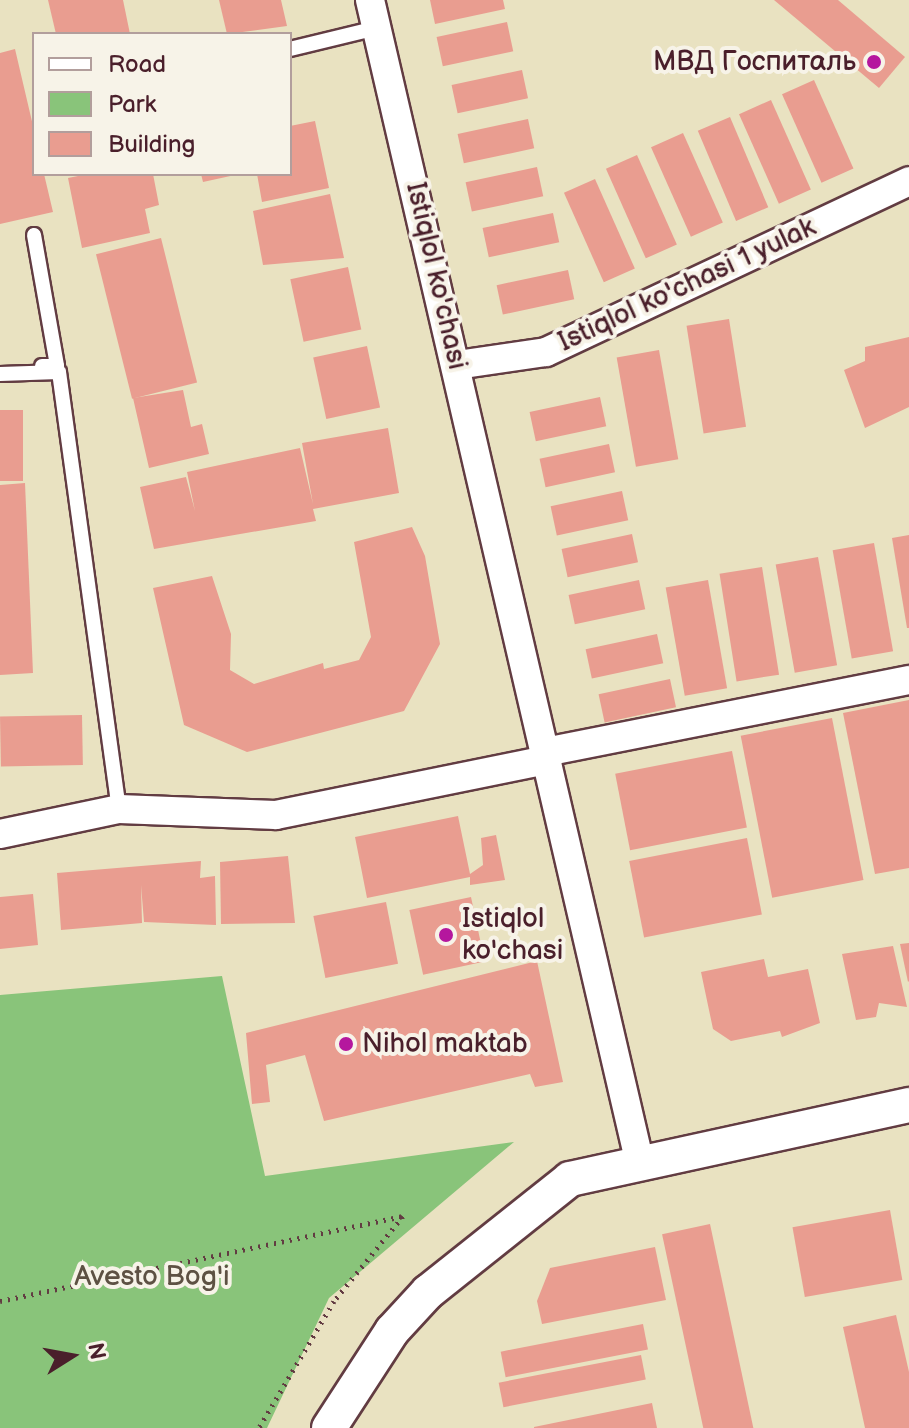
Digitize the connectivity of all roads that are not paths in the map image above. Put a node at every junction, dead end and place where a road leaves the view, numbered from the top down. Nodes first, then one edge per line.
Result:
1 (370, 0) edge
2 (377, 28) junction
3 (292, 49) edge
4 (909, 181) edge
5 (34, 235) dead end
6 (457, 365) junction
7 (0, 367) edge
8 (0, 374) edge
9 (909, 680) edge
10 (546, 756) junction
11 (119, 809) junction
12 (0, 834) edge
13 (909, 1105) edge
14 (639, 1160) junction
15 (329, 1428) edge

1 - 2 street, Istiqlol ko'chasi
2 - 3 lane
2 - 6 street, Istiqlol ko'chasi
4 - 6 street, Istiqlol ko'chasi 1 yulak
5 - 7 lane
6 - 10 street, Istiqlol ko'chasi
8 - 11 lane
9 - 10 street
10 - 11 street
10 - 14 street, Istiqlol ko'chasi
11 - 12 street
13 - 14 street
14 - 15 street

